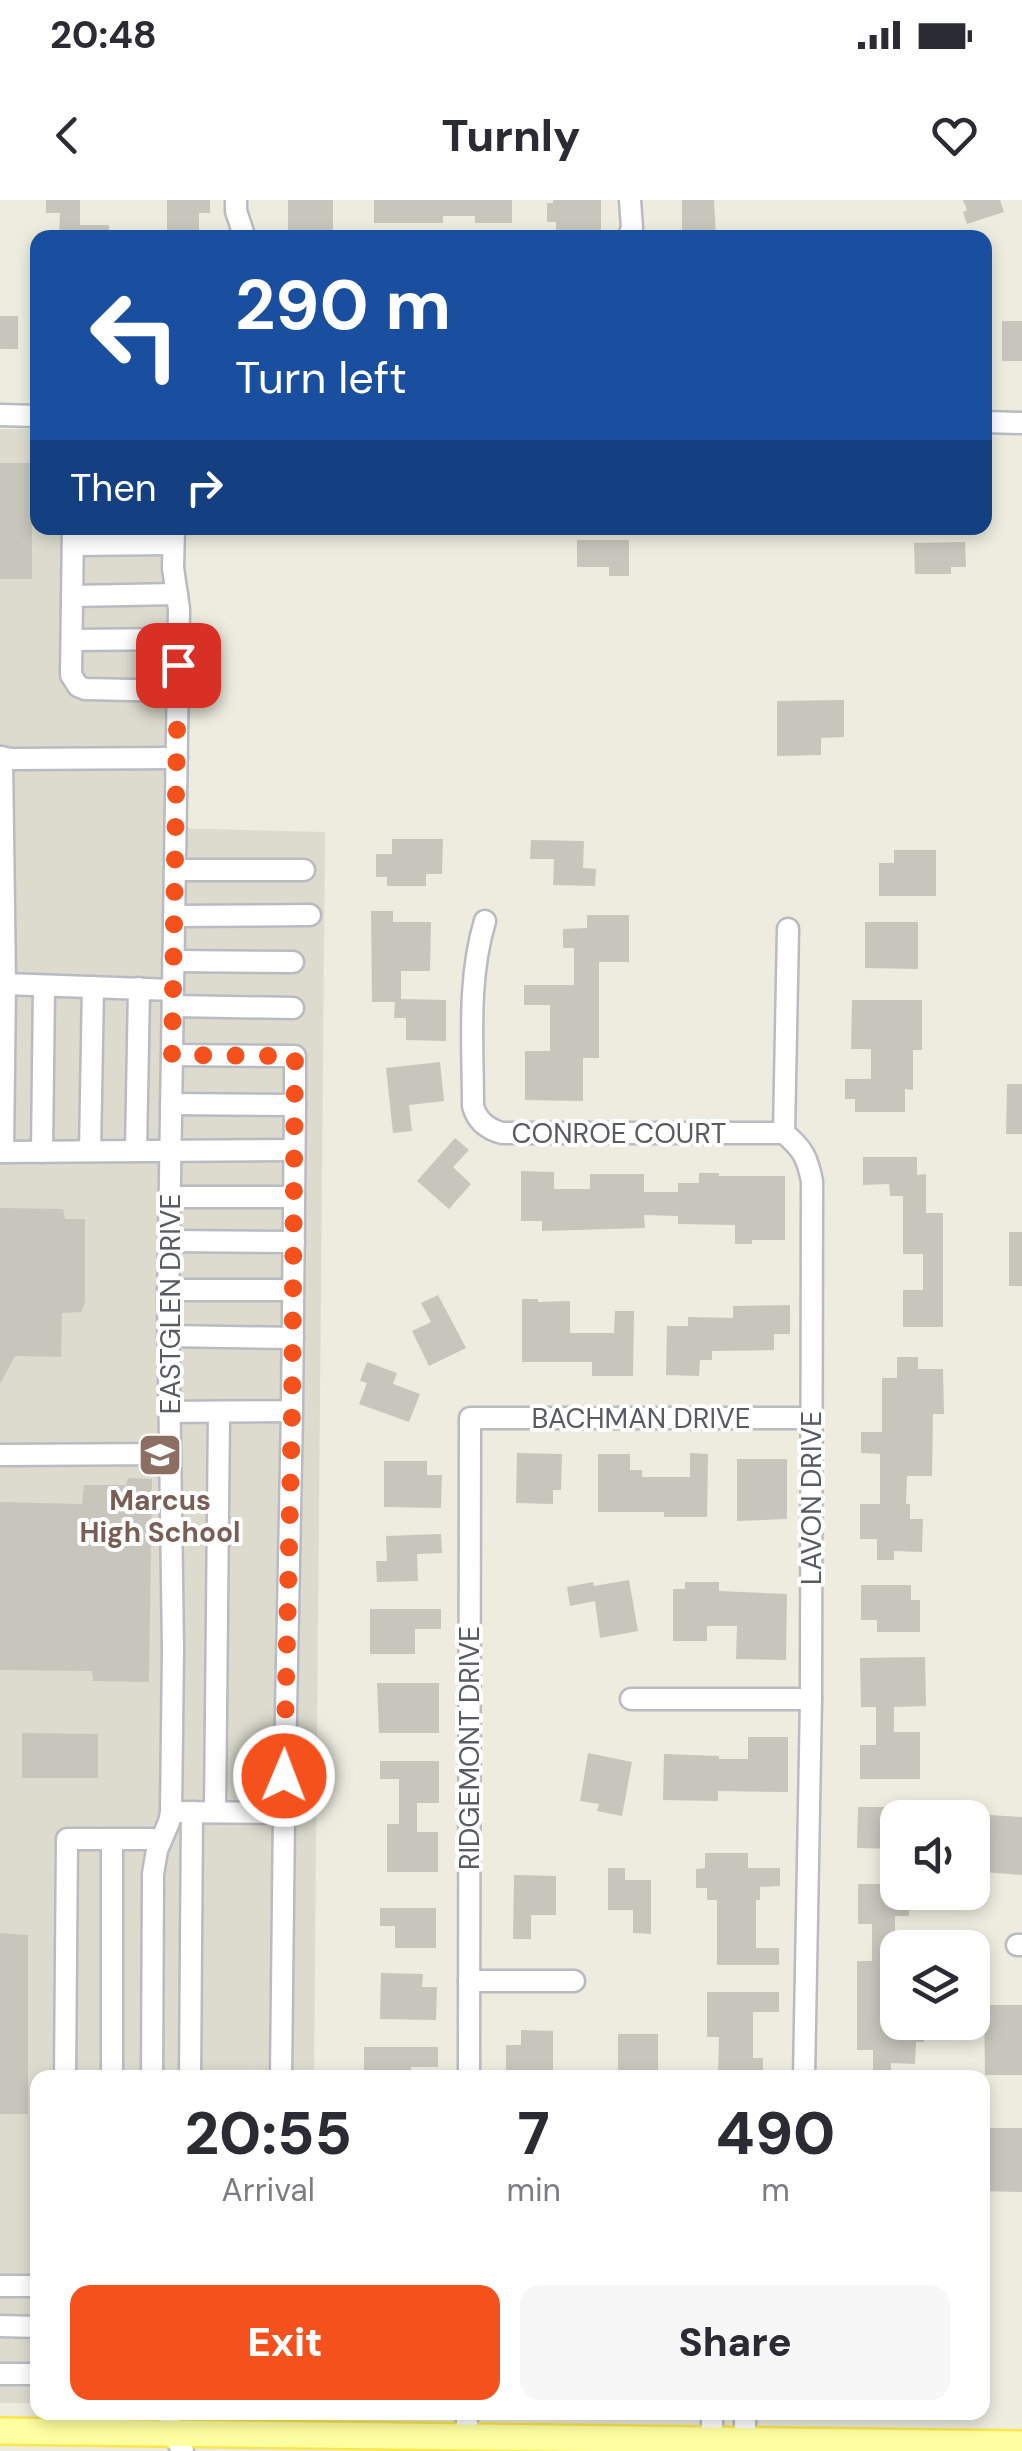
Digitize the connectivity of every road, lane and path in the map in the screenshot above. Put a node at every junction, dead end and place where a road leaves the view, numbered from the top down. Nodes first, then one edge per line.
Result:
1 (236, 200) edge
2 (630, 200) edge
3 (242, 230) edge
4 (631, 230) edge
5 (0, 416) edge
6 (30, 416) edge
7 (992, 422) edge
8 (1022, 422) edge
9 (73, 536) edge
10 (174, 536) edge
11 (177, 594) junction
12 (72, 596) junction
13 (178, 639) junction
14 (72, 640) junction
15 (178, 691) junction
16 (1, 757) edge
17 (177, 758) junction
18 (175, 870) junction
19 (304, 870) dead end
20 (310, 915) dead end
21 (174, 916) junction
22 (485, 921) dead end
23 (788, 928) dead end
24 (174, 961) junction
25 (293, 962) dead end
26 (5, 984) junction
27 (44, 986) junction
28 (93, 987) junction
29 (139, 988) junction
30 (173, 998) junction
31 (293, 1008) dead end
32 (172, 1055) junction
33 (171, 1104) junction
34 (295, 1104) junction
35 (784, 1133) junction
36 (170, 1150) junction
37 (294, 1150) junction
38 (90, 1151) junction
39 (136, 1151) junction
40 (1, 1152) edge
41 (42, 1152) junction
42 (170, 1196) junction
43 (294, 1197) junction
44 (169, 1241) junction
45 (294, 1242) junction
46 (168, 1290) junction
47 (293, 1290) junction
48 (168, 1336) junction
49 (293, 1338) junction
50 (292, 1411) junction
51 (170, 1412) junction
52 (219, 1412) junction
53 (470, 1418) joint
54 (812, 1418) junction
55 (170, 1454) junction
56 (0, 1455) edge
57 (631, 1699) dead end
58 (811, 1699) junction
59 (182, 1812) junction
60 (214, 1812) junction
61 (284, 1813) junction
62 (112, 1839) junction
63 (161, 1839) junction
64 (469, 1981) junction
65 (574, 1981) dead end
66 (65, 2070) edge
67 (112, 2070) edge
68 (152, 2070) edge
69 (190, 2070) edge
70 (281, 2070) edge
71 (469, 2070) edge
72 (804, 2070) edge
73 (0, 2286) edge
74 (30, 2286) edge
75 (0, 2326) edge
76 (30, 2327) edge
77 (0, 2374) edge
78 (30, 2374) edge
79 (713, 2420) edge
80 (744, 2420) edge
81 (467, 2424) edge
82 (0, 2431) edge
83 (46, 2431) edge
84 (173, 2437) edge
85 (1022, 2444) edge
86 (716, 2445) edge
87 (742, 2446) edge

1 - 3 street
2 - 4 street
5 - 6 street
7 - 8 street
9 - 10 street
9 - 12 street
10 - 11 street, EASTGLEN DRIVE
11 - 12 street
11 - 13 street, EASTGLEN DRIVE
12 - 14 street
13 - 14 street
13 - 15 street, EASTGLEN DRIVE
14 - 15 street
15 - 17 street, EASTGLEN DRIVE
16 - 17 street
16 - 26 street
17 - 18 street, EASTGLEN DRIVE
18 - 19 street
18 - 21 street, EASTGLEN DRIVE
20 - 21 street
21 - 24 street, EASTGLEN DRIVE
22 - 35 street, CONROE COURT
23 - 35 street
24 - 25 street
24 - 30 street, EASTGLEN DRIVE
26 - 27 street
26 - 40 street
27 - 28 street
27 - 41 street
28 - 29 street
28 - 38 street
29 - 30 street
29 - 39 street
30 - 31 street
30 - 32 street, EASTGLEN DRIVE
32 - 33 street, EASTGLEN DRIVE
32 - 34 street
33 - 34 street
33 - 36 street, EASTGLEN DRIVE
34 - 37 street
35 - 54 street, LAVON DRIVE
36 - 37 street
36 - 39 street
36 - 42 street, EASTGLEN DRIVE
37 - 43 street
38 - 39 street
38 - 41 street
40 - 41 street
42 - 43 street
42 - 44 street, EASTGLEN DRIVE
43 - 45 street
44 - 45 street
44 - 46 street, EASTGLEN DRIVE
45 - 47 street
46 - 47 street
46 - 48 street, EASTGLEN DRIVE
47 - 49 street
48 - 49 street
48 - 51 street, EASTGLEN DRIVE
49 - 50 street
50 - 52 street
50 - 61 street
51 - 52 street
51 - 55 street, EASTGLEN DRIVE
52 - 60 street
53 - 54 street, BACHMAN DRIVE
53 - 64 street, RIDGEMONT DRIVE
54 - 58 street, LAVON DRIVE
55 - 56 street
55 - 59 street, EASTGLEN DRIVE
57 - 58 street
58 - 72 street, LAVON DRIVE
59 - 60 street
59 - 63 street, EASTGLEN DRIVE
59 - 69 street
60 - 61 street
61 - 70 street
62 - 63 street
62 - 66 street
62 - 67 street
63 - 68 street, EASTGLEN DRIVE
64 - 65 street
64 - 71 street, RIDGEMONT DRIVE
73 - 74 street
75 - 76 street
77 - 78 street
79 - 86 street
80 - 87 street
81 - 84 main road
81 - 86 main road
82 - 83 main road
83 - 84 main road
85 - 87 main road
86 - 87 main road

